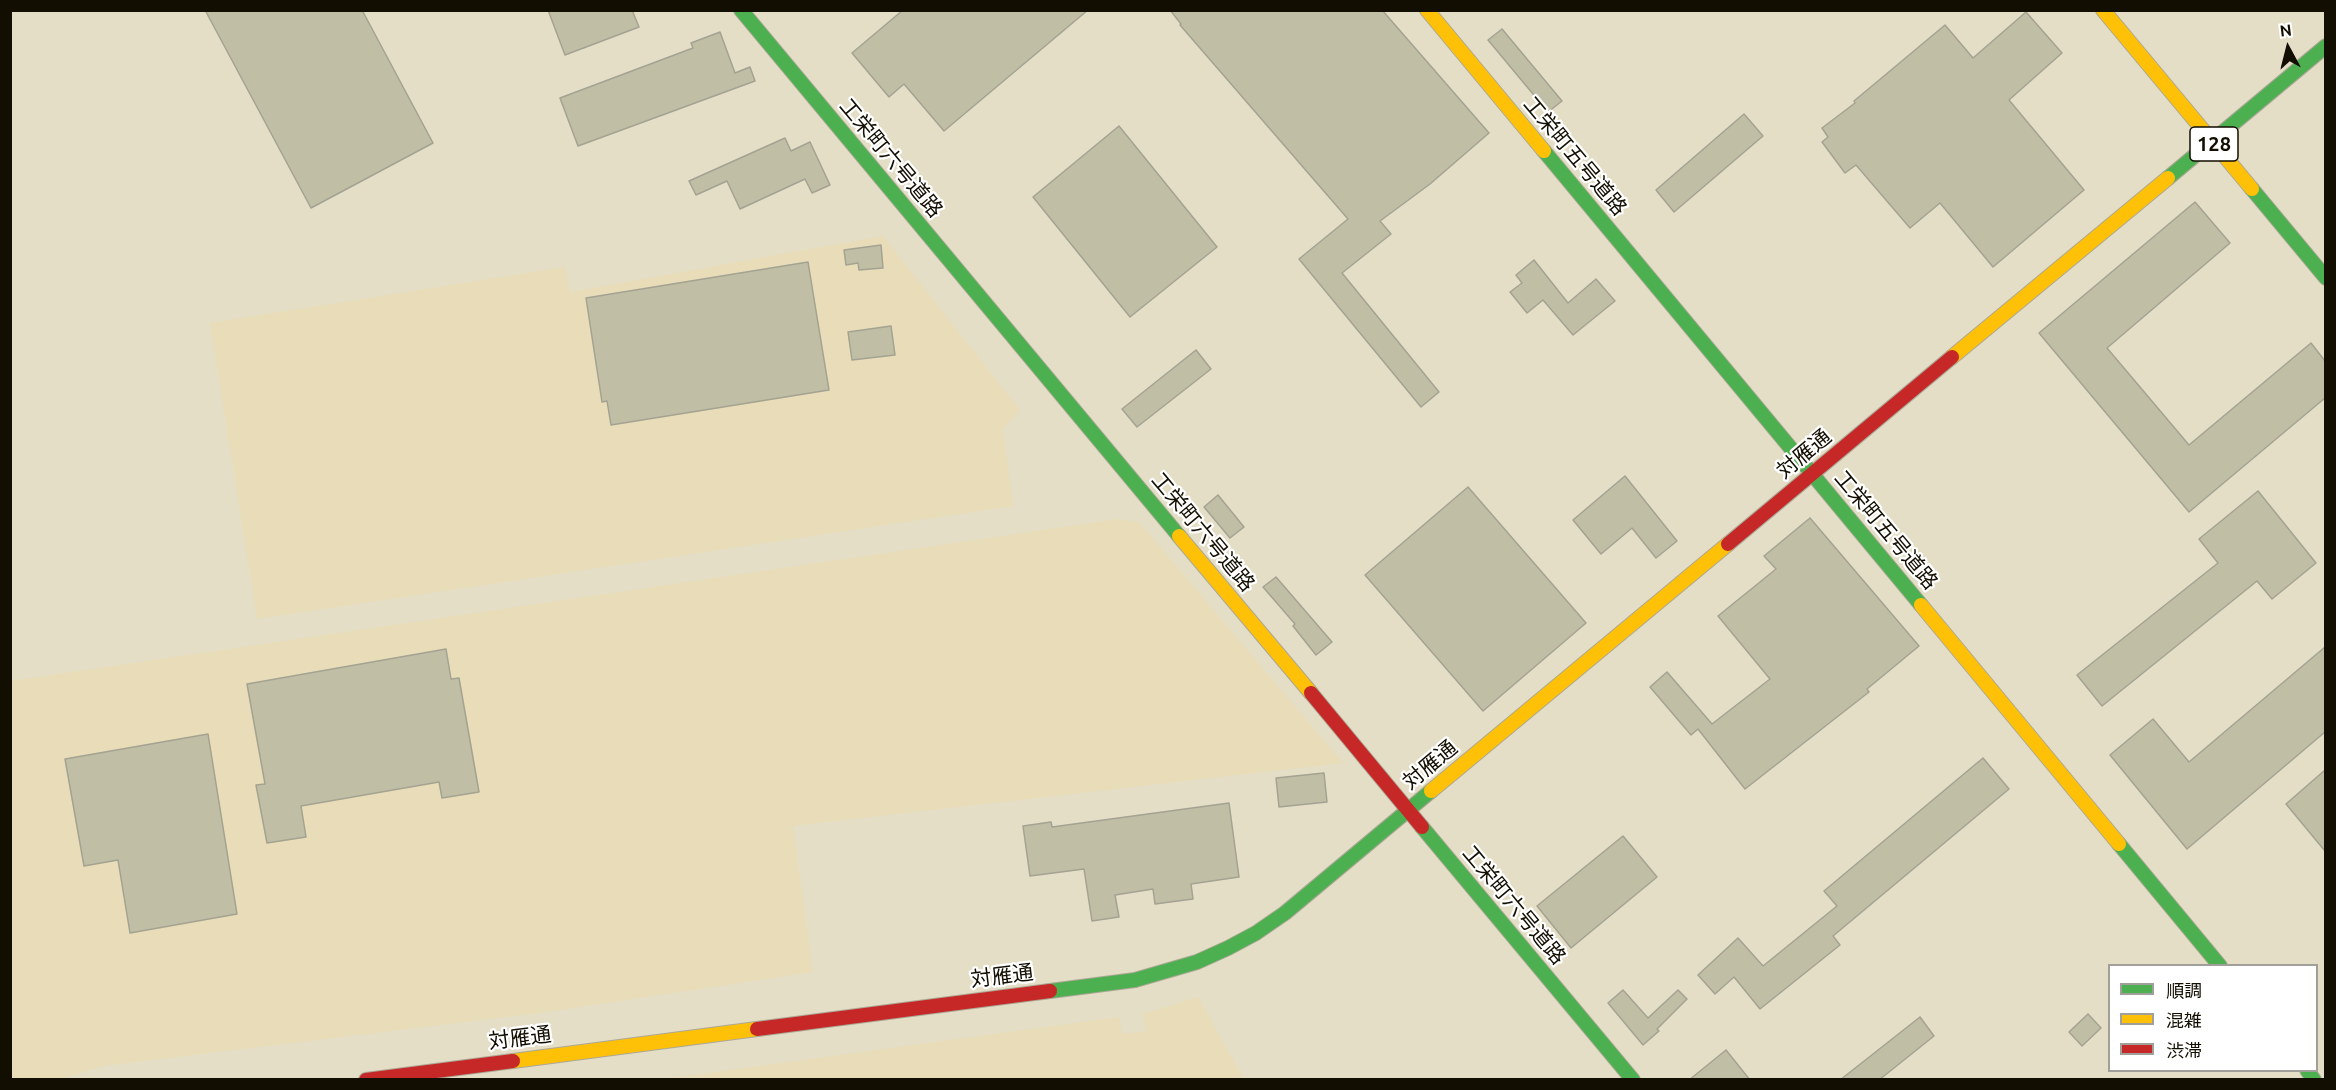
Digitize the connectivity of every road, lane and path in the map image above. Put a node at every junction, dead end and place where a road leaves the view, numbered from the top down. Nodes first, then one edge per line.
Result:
1 (741, 10) edge
2 (1427, 10) edge
3 (2103, 10) edge
4 (2325, 46) edge
5 (2211, 141) junction
6 (2325, 278) edge
7 (1813, 474) junction
8 (1408, 811) junction
9 (2218, 964) edge
10 (366, 1080) edge
11 (1633, 1080) edge

1 - 8 street, 工栄町六号道路
2 - 7 street, 工栄町五号道路
3 - 5 street, 128
4 - 5 street, 対雁通
5 - 6 street, 128
5 - 7 street, 対雁通
7 - 8 street, 対雁通
7 - 9 street, 工栄町五号道路
8 - 10 street, 対雁通
8 - 11 street, 工栄町六号道路

